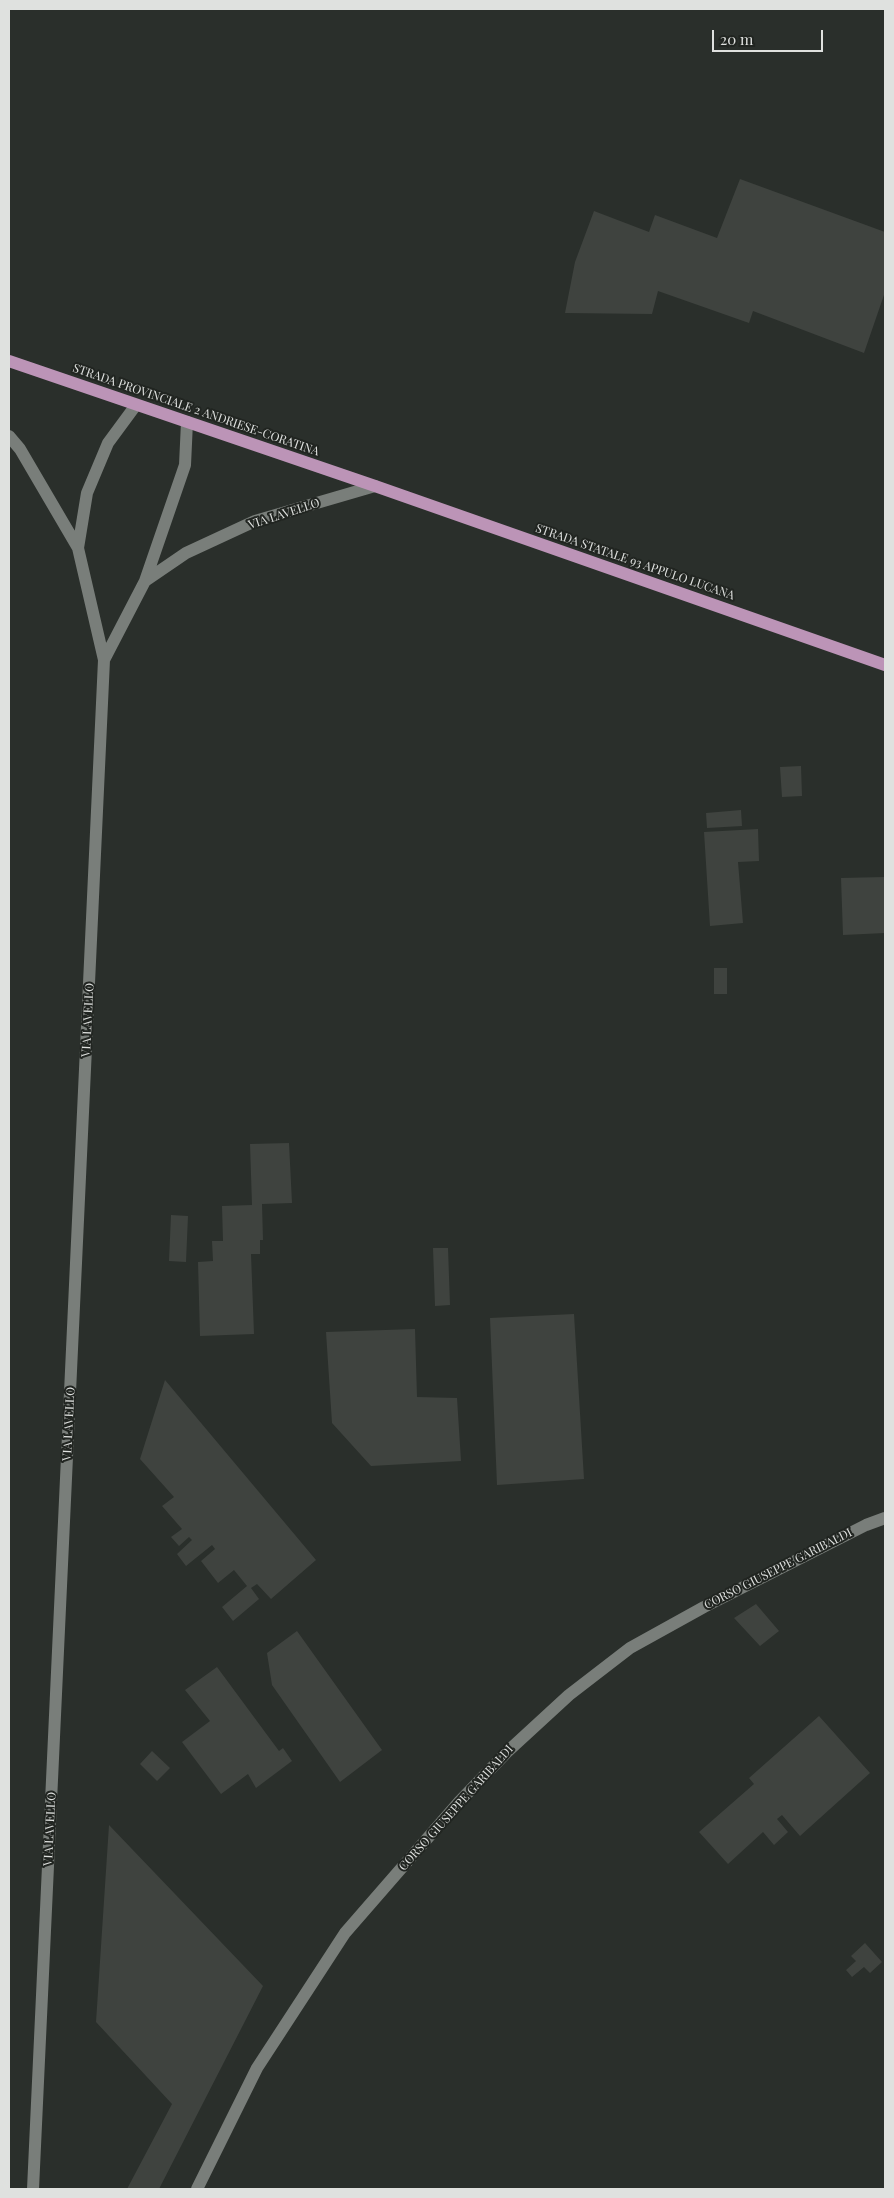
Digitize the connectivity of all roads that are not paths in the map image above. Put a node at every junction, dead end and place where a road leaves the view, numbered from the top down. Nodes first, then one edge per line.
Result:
1 (9, 362) edge
2 (136, 405) junction
3 (187, 422) junction
4 (9, 436) edge
5 (375, 486) junction
6 (78, 548) junction
7 (145, 581) junction
8 (104, 660) junction
9 (885, 664) edge
10 (885, 1518) edge
11 (34, 2189) edge
12 (197, 2189) edge

1 - 2 main road, STRADA PROVINCIALE 2 ANDRIESE-CORATINA
2 - 3 main road, STRADA PROVINCIALE 2 ANDRIESE-CORATINA
2 - 6 street, VIA LAVELLO
3 - 5 main road, STRADA PROVINCIALE 2 ANDRIESE-CORATINA
3 - 7 street, VIA LAVELLO
4 - 6 street, VIA LAVELLO
5 - 7 street, VIA LAVELLO
5 - 9 main road, STRADA STATALE 93 APPULO LUCANA
6 - 8 street, VIA LAVELLO
7 - 8 street, VIA LAVELLO
8 - 11 street, VIA LAVELLO
10 - 12 street, CORSO GIUSEPPE GARIBALDI

